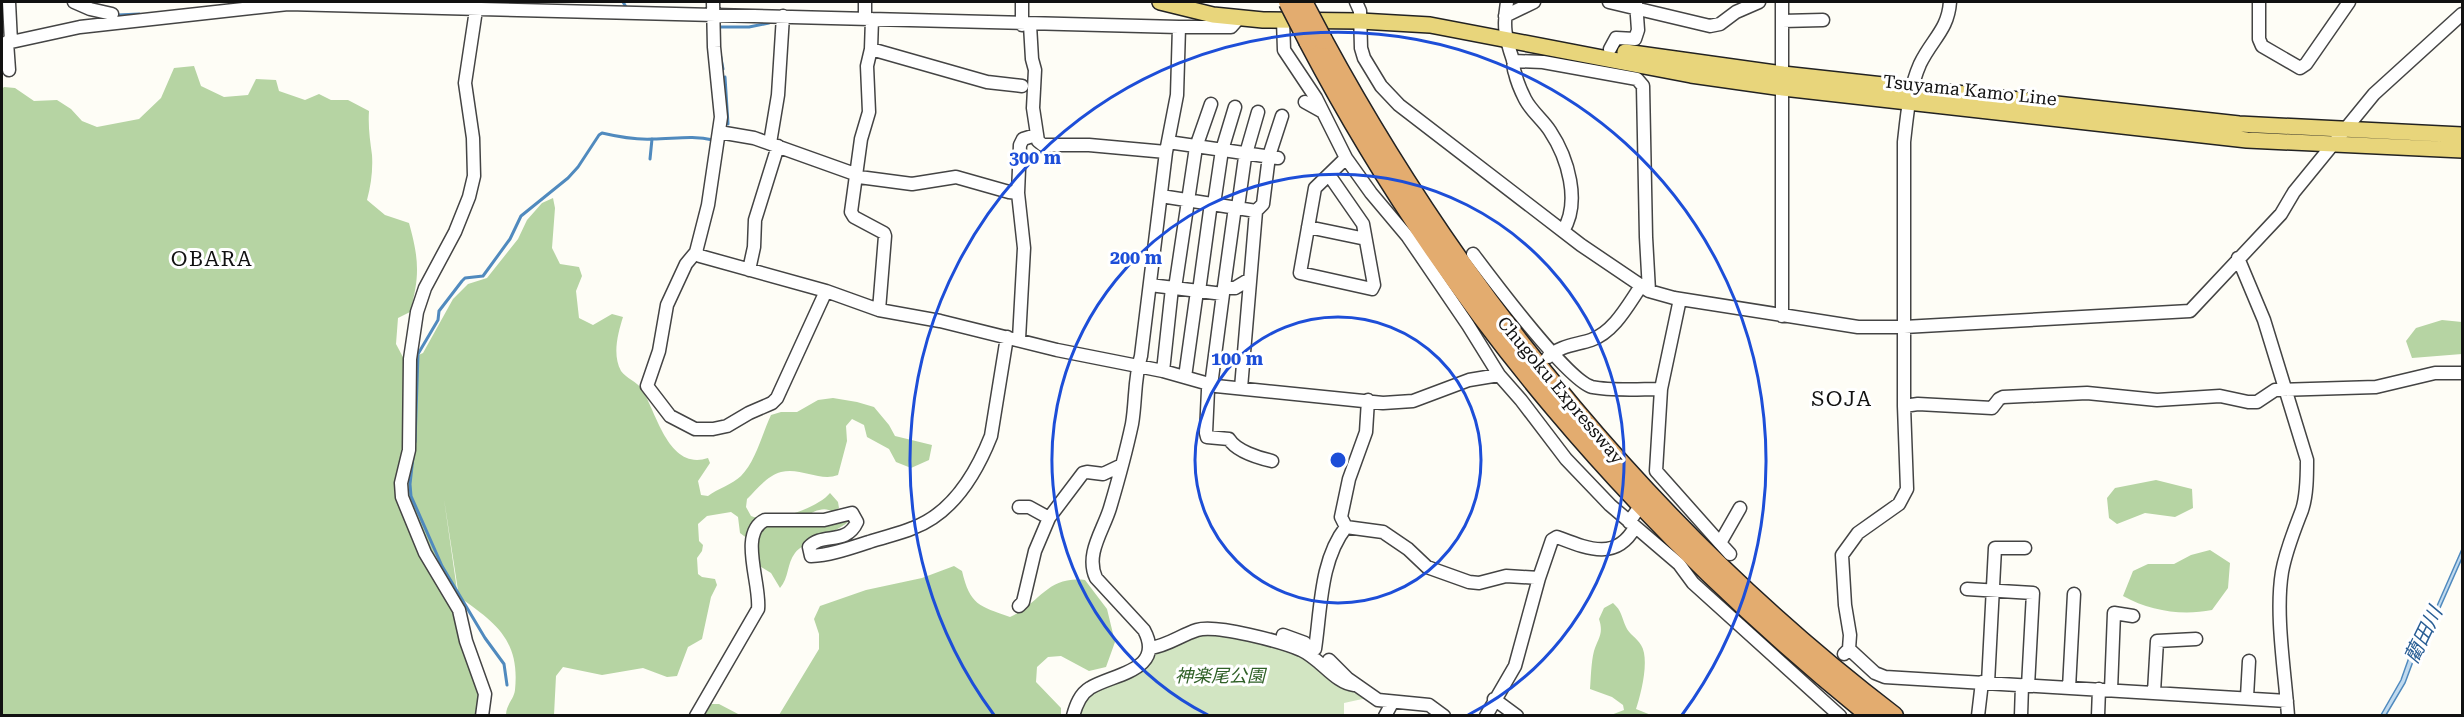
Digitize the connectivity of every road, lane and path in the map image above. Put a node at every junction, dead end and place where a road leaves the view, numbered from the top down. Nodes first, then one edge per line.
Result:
1 (9, 2) edge
2 (74, 2) edge
3 (714, 2) edge
4 (865, 2) edge
5 (1022, 2) edge
6 (1288, 2) edge
7 (1302, 2) edge
8 (1356, 2) edge
9 (1507, 2) edge
10 (1534, 2) edge
11 (1610, 2) edge
12 (1759, 2) edge
13 (1782, 2) edge
14 (1950, 2) edge
15 (2259, 2) edge
16 (2349, 2) edge
17 (1167, 3) edge
18 (268, 4) edge
19 (1636, 4) edge
20 (421, 5) edge
21 (575, 7) edge
22 (1734, 7) edge
23 (476, 10) junction
24 (111, 13) edge
25 (2463, 14) edge
26 (713, 16) junction
27 (783, 16) junction
28 (1504, 16) junction
29 (1239, 18) junction
30 (868, 19) junction
31 (1282, 20) junction
32 (1822, 20) dead end
33 (1360, 21) junction
34 (1782, 21) junction
35 (1026, 25) junction
36 (1179, 27) junction
37 (1505, 36) junction
38 (1316, 40) junction
39 (7, 43) edge
40 (1610, 49) junction
41 (871, 50) junction
42 (1513, 61) junction
43 (9, 70) dead end
44 (1783, 81) junction
45 (1022, 86) dead end
46 (1910, 95) junction
47 (1305, 102) dead end
48 (1211, 104) dead end
49 (1235, 107) dead end
50 (1258, 112) dead end
51 (1323, 112) junction
52 (1282, 116) dead end
53 (2344, 130) junction
54 (719, 132) junction
55 (1036, 135) junction
56 (2463, 135) edge
57 (774, 144) junction
58 (2332, 145) junction
59 (1167, 147) junction
60 (1196, 147) junction
61 (1222, 150) junction
62 (2463, 150) edge
63 (1246, 153) junction
64 (1274, 157) junction
65 (1347, 158) junction
66 (855, 175) junction
67 (1329, 175) junction
68 (1018, 193) junction
69 (1161, 196) junction
70 (1188, 200) junction
71 (1213, 204) junction
72 (1237, 207) junction
73 (1256, 211) junction
74 (1308, 227) junction
75 (1563, 231) junction
76 (1365, 237) junction
77 (696, 252) junction
78 (1473, 254) dead end
79 (2238, 258) junction
80 (749, 270) junction
81 (1250, 279) junction
82 (1150, 285) junction
83 (1174, 288) junction
84 (1645, 289) junction
85 (826, 291) junction
86 (1198, 291) junction
87 (1224, 291) junction
88 (1680, 299) junction
89 (879, 310) junction
90 (1782, 316) junction
91 (1904, 327) junction
92 (1013, 338) junction
93 (1549, 356) junction
94 (1138, 366) junction
95 (1162, 371) junction
96 (2463, 374) edge
97 (1499, 375) junction
98 (1185, 377) junction
99 (1209, 384) junction
100 (1240, 388) junction
101 (1661, 389) junction
102 (2285, 391) junction
103 (1368, 400) junction
104 (1904, 406) junction
105 (1272, 461) dead end
106 (1122, 465) junction
107 (1019, 507) dead end
108 (1740, 508) dead end
109 (1049, 518) junction
110 (1634, 521) junction
111 (1346, 527) junction
112 (1720, 543) junction
113 (2025, 548) dead end
114 (1730, 554) dead end
115 (1539, 578) junction
116 (1967, 589) dead end
117 (1993, 590) junction
118 (2074, 594) dead end
119 (1019, 606) dead end
120 (2133, 616) dead end
121 (1283, 635) dead end
122 (2196, 639) dead end
123 (1150, 648) junction
124 (1315, 649) junction
125 (2249, 661) dead end
126 (1985, 683) junction
127 (1354, 685) junction
128 (2025, 685) junction
129 (2069, 688) junction
130 (2105, 689) junction
131 (2154, 692) junction
132 (2247, 697) junction
133 (1494, 699) junction
134 (2287, 701) junction
135 (1392, 703) junction
136 (482, 716) edge
137 (696, 716) edge
138 (1073, 716) edge
139 (1385, 716) edge
140 (1444, 716) edge
141 (1486, 716) edge
142 (1517, 716) edge
143 (1840, 716) edge
144 (1871, 716) edge
145 (1894, 716) edge
146 (1978, 716) edge
147 (2021, 716) edge
148 (2098, 716) edge
149 (2288, 716) edge

1 - 39 street
2 - 24 street
3 - 26 street
4 - 30 street
5 - 35 street
6 - 38 highway, Chugoku Expressway, bridge
7 - 38 highway, Chugoku Expressway, bridge
8 - 33 street
9 - 28 street
10 - 28 street
11 - 19 street
12 - 22 street
13 - 34 street
14 - 46 street
15 - 16 street
17 - 29 main road, Tsuyama Kamo Line
18 - 20 street
18 - 24 street
19 - 22 street
19 - 40 street
20 - 23 street
21 - 23 street
21 - 26 street
23 - 136 street
24 - 39 street
25 - 53 street
26 - 27 street
26 - 54 street
27 - 30 street
27 - 57 street
28 - 37 street
29 - 31 main road, Tsuyama Kamo Line
29 - 36 street
30 - 35 street
30 - 41 street
31 - 33 main road, Tsuyama Kamo Line
31 - 51 street
32 - 34 street
33 - 37 main road, Tsuyama Kamo Line
33 - 75 street
34 - 44 street
35 - 36 street
35 - 55 street
36 - 59 street
37 - 40 main road, Tsuyama Kamo Line
37 - 42 street
37 - 44 main road, Tsuyama Kamo Line
38 - 144 highway, Chugoku Expressway
38 - 145 highway, Chugoku Expressway
39 - 43 street
40 - 44 main road, Tsuyama Kamo Line
41 - 45 street
41 - 66 street
42 - 75 street
42 - 84 street
44 - 46 main road, Tsuyama Kamo Line
44 - 90 street
46 - 53 main road, Tsuyama Kamo Line
46 - 58 main road, Tsuyama Kamo Line
46 - 91 street
47 - 51 street
48 - 60 street
49 - 61 street
50 - 63 street
51 - 65 street
52 - 64 street
53 - 56 main road, Tsuyama Kamo Line
53 - 58 street
54 - 57 street
54 - 77 street
55 - 59 street
55 - 68 street
57 - 66 street
57 - 80 street
58 - 62 main road, Tsuyama Kamo Line
58 - 79 street
59 - 60 street
59 - 69 street
60 - 61 street
60 - 70 street
61 - 63 street
61 - 71 street
63 - 64 street
63 - 72 street
64 - 73 street
65 - 67 street
65 - 97 street
66 - 68 street
66 - 89 street
67 - 74 street
67 - 76 street
68 - 92 street
69 - 70 street
69 - 82 street
70 - 71 street
70 - 83 street
71 - 72 street
71 - 86 street
72 - 73 street
72 - 87 street
73 - 81 street
74 - 76 street
74 - 76 street
75 - 84 street
77 - 80 street
77 - 85 street
78 - 93 street
79 - 91 street
79 - 102 street
80 - 85 street
81 - 87 street
81 - 100 street
82 - 83 street
82 - 94 street
83 - 86 street
83 - 95 street
84 - 88 street
84 - 93 street
85 - 89 street
86 - 87 street
86 - 98 street
87 - 99 street
88 - 90 street
88 - 101 street
89 - 92 street
90 - 91 street
91 - 104 street
92 - 94 street
92 - 137 street
93 - 101 street
94 - 95 street
94 - 106 street
95 - 98 street
96 - 102 street
97 - 103 street
97 - 110 street
98 - 99 street
99 - 100 street
99 - 105 street
100 - 103 street
101 - 112 street
102 - 104 street
102 - 134 street
103 - 111 street
104 - 126 street
106 - 109 street
106 - 123 street
107 - 109 street
108 - 112 street
109 - 119 street
110 - 115 street
110 - 143 street
111 - 115 street
111 - 124 street
112 - 114 street
113 - 117 street
115 - 133 street
116 - 117 street
117 - 126 street
117 - 128 street
118 - 129 street
120 - 130 street
121 - 124 street
122 - 131 street
123 - 127 street
123 - 138 street
124 - 127 street
125 - 132 street
126 - 128 street
126 - 146 street
127 - 135 street
128 - 129 street
128 - 147 street
129 - 130 street
130 - 131 street
130 - 148 street
131 - 132 street
132 - 134 street
133 - 141 street
133 - 142 street
134 - 149 street
135 - 139 street
135 - 140 street

